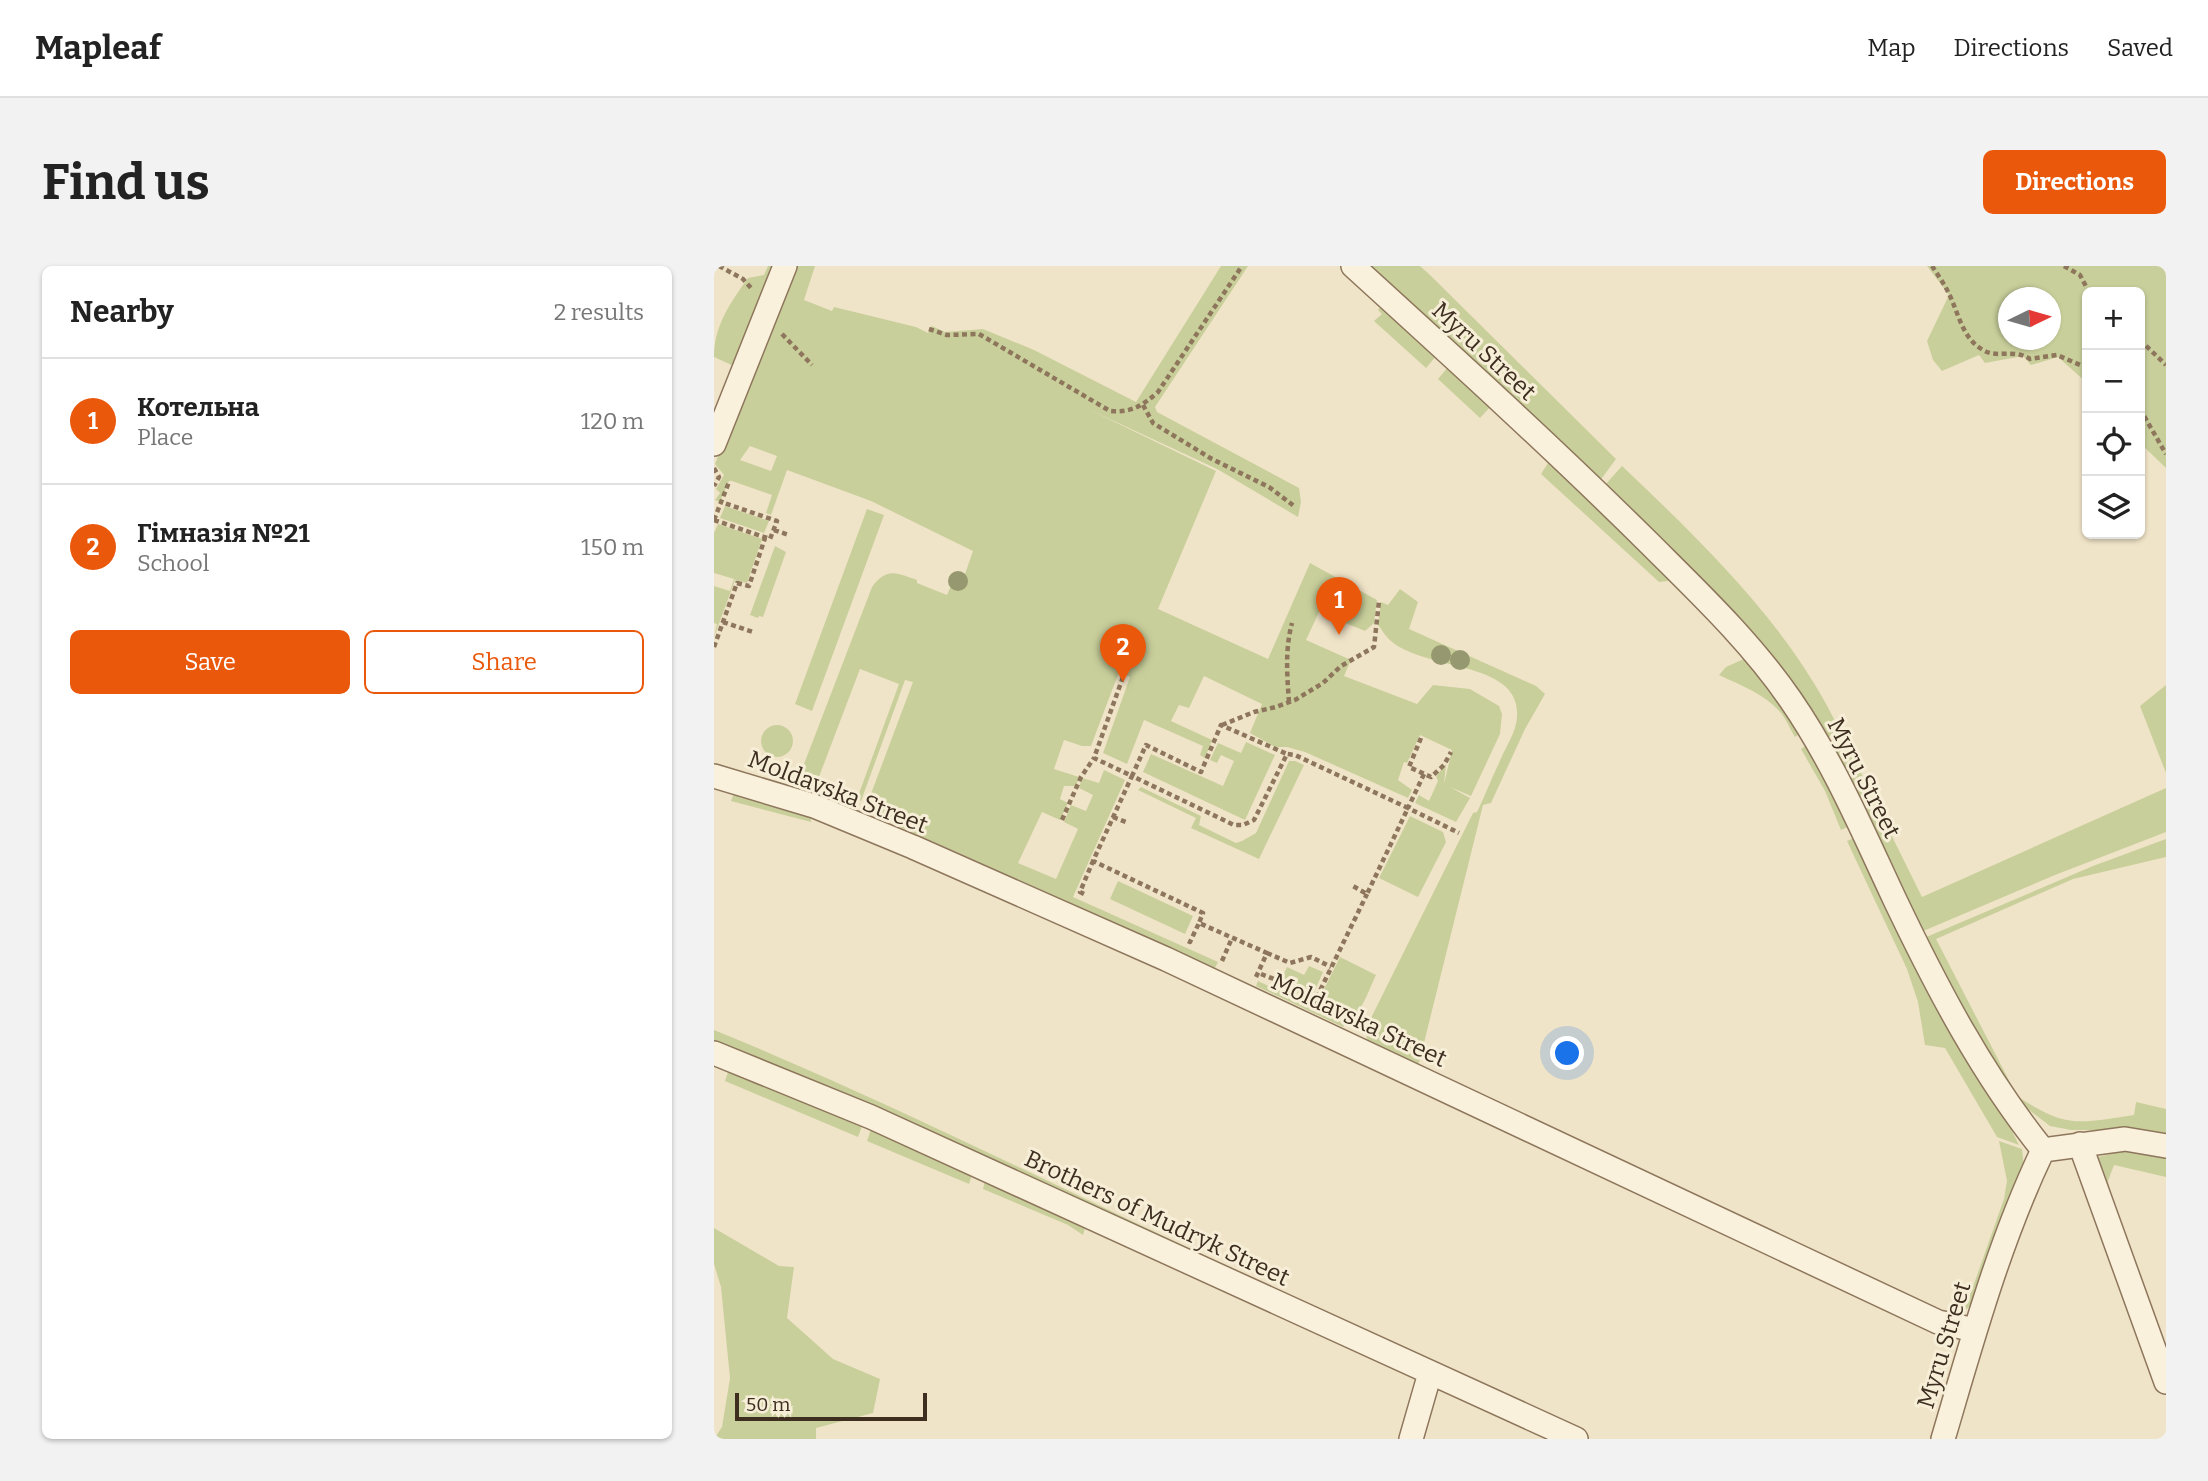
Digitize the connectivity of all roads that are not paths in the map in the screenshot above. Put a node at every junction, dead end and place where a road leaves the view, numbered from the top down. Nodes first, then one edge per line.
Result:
1 (785, 266) edge
2 (1353, 266) edge
3 (714, 444) edge
4 (714, 776) edge
5 (714, 1053) edge
6 (2080, 1144) junction
7 (2166, 1146) edge
8 (2043, 1150) junction
9 (1975, 1330) junction
10 (1430, 1373) junction
11 (2166, 1382) edge
12 (1411, 1439) edge
13 (1576, 1439) edge
14 (1942, 1439) edge

1 - 3 street
2 - 8 street, Myru Street
4 - 9 street, Moldavska Street
5 - 10 street, Brothers of Mudryk Street
6 - 7 street
6 - 8 street
6 - 11 street
8 - 9 street, Myru Street
9 - 14 street, Myru Street
10 - 12 street
10 - 13 street, Brothers of Mudryk Street

